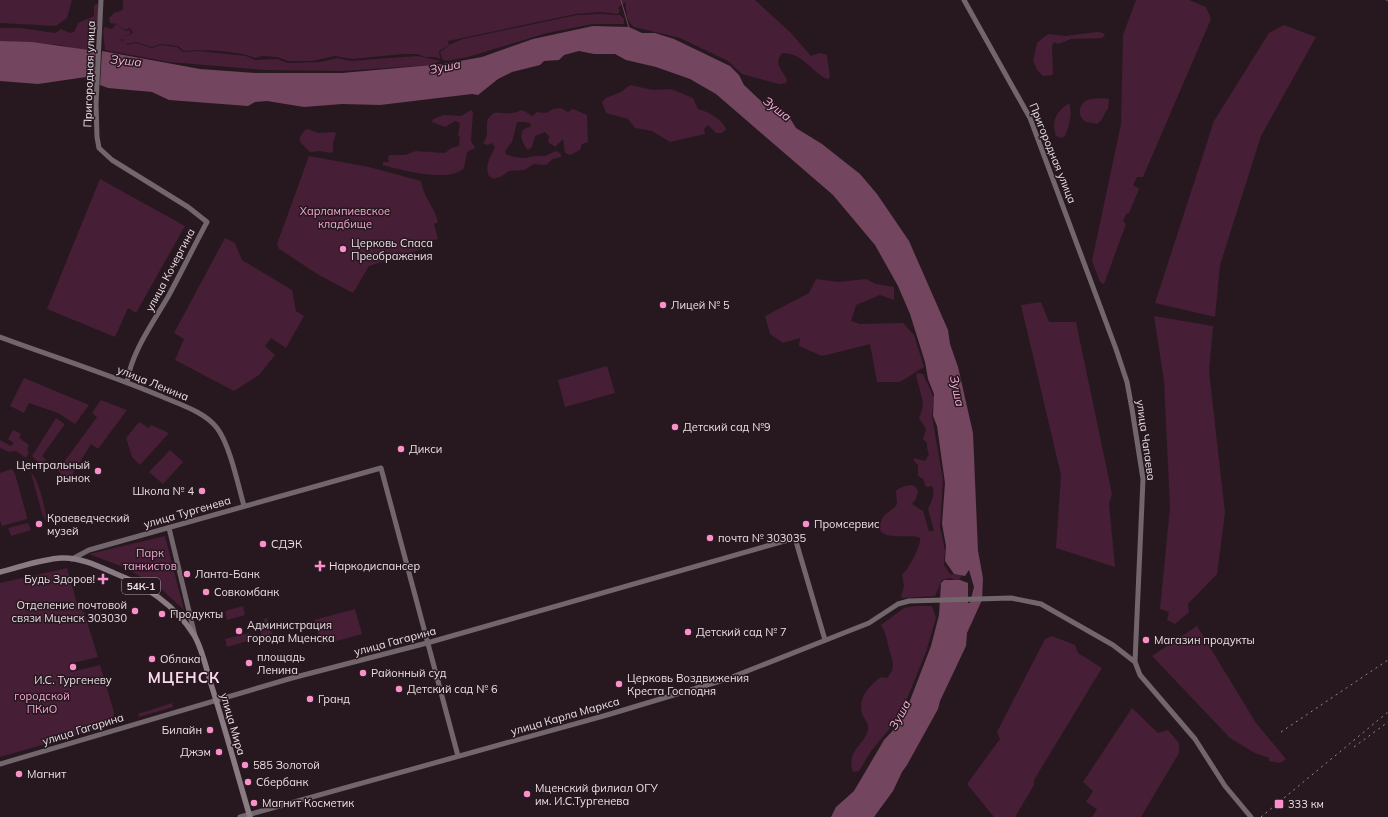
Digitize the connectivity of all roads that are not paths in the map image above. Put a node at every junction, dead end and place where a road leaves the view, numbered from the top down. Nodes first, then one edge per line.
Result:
1 (100, 0) edge
2 (964, 0) edge
3 (99, 148) joint
4 (1097, 299) joint
5 (0, 337) edge
6 (127, 382) junction
7 (244, 506) junction
8 (169, 528) junction
9 (72, 559) junction
10 (0, 572) edge
11 (195, 637) junction
12 (825, 640) junction
13 (427, 643) junction
14 (1135, 662) junction
15 (216, 700) junction
16 (458, 756) junction
17 (0, 764) edge
18 (249, 816) edge
19 (240, 817) edge
20 (1250, 817) edge

1 - 3 main road, Пригородная улица
2 - 4 main road, Пригородная улица
3 - 6 main road, улица Кочергина
4 - 14 main road, улица Чапаева
5 - 6 main road, улица Ленина
6 - 7 main road, улица Ленина
7 - 8 main road, улица Тургенева
7 - 13 main road, улица Тургенева
8 - 9 main road, улица Тургенева
8 - 11 main road, улица Мира
9 - 10 main road, улица Тургенева / 54К-1
9 - 11 main road, улица Мира / 54К-1
11 - 15 main road, улица Мира / 54К-1
12 - 13 main road, улица Гагарина
12 - 14 main road, улица Карла Маркса
12 - 16 main road, улица Карла Маркса
13 - 15 main road, улица Гагарина
13 - 16 main road
14 - 20 main road
15 - 17 main road, улица Гагарина
15 - 18 main road, улица Мира / 54К-1
16 - 18 main road, улица Карла Маркса
18 - 19 main road, улица Карла Маркса

